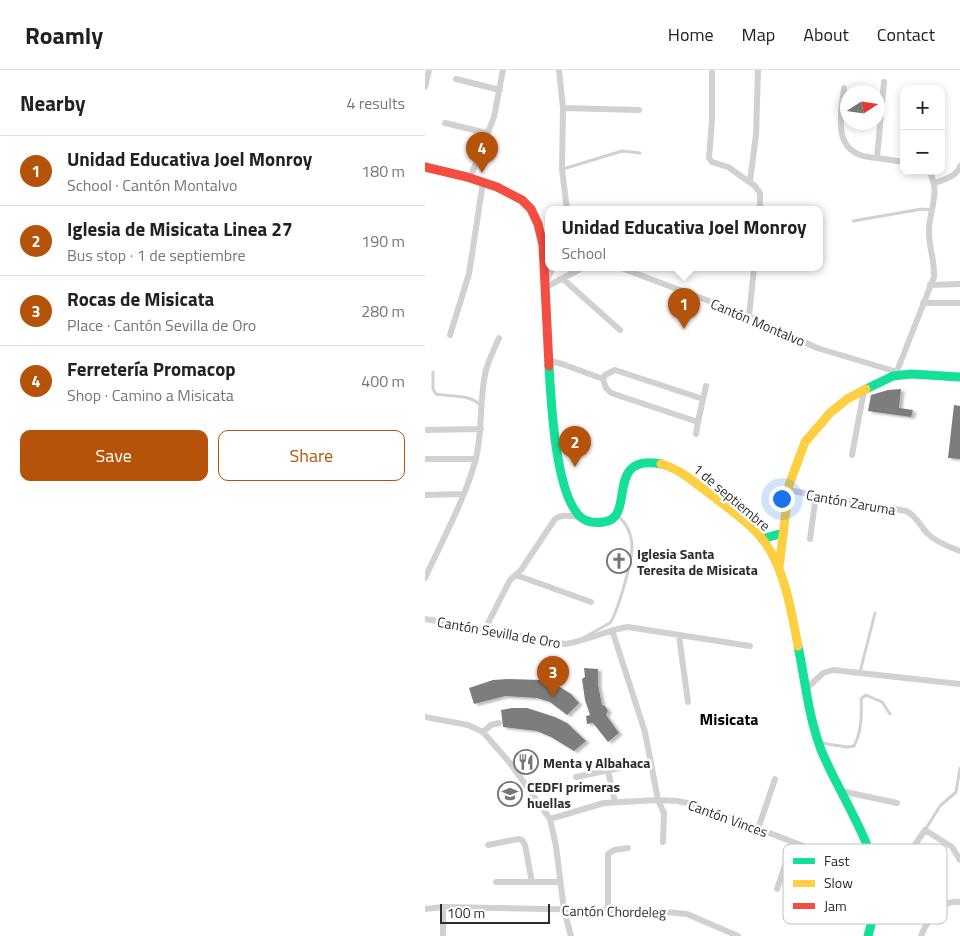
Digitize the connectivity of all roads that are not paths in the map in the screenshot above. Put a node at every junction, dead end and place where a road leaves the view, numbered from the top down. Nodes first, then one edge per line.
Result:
1 (429, 70) edge
2 (503, 70) edge
3 (559, 70) edge
4 (712, 70) edge
5 (757, 70) edge
6 (456, 79) dead end
7 (884, 82) dead end
8 (425, 86) edge
9 (500, 90) junction
10 (563, 108) junction
11 (639, 110) dead end
12 (445, 123) dead end
13 (841, 130) edge
14 (487, 133) junction
15 (640, 153) dead end
16 (877, 158) junction
17 (900, 161) edge
18 (425, 167) edge
19 (562, 169) junction
20 (960, 169) edge
21 (931, 175) edge
22 (470, 178) junction
23 (750, 181) junction
24 (483, 182) junction
25 (935, 183) junction
26 (567, 206) edge
27 (760, 206) edge
28 (933, 210) junction
29 (853, 221) dead end
30 (552, 271) edge
31 (577, 271) edge
32 (629, 271) edge
33 (754, 271) edge
34 (563, 279) junction
35 (546, 284) junction
36 (960, 284) edge
37 (930, 285) junction
38 (960, 299) edge
39 (924, 301) junction
40 (960, 304) edge
41 (749, 316) junction
42 (620, 330) dead end
43 (450, 335) dead end
44 (499, 338) dead end
45 (548, 360) junction
46 (433, 372) dead end
47 (900, 372) junction
48 (960, 377) edge
49 (603, 379) junction
50 (706, 386) dead end
51 (864, 390) junction
52 (703, 399) junction
53 (482, 408) junction
54 (698, 422) junction
55 (481, 428) junction
56 (425, 430) edge
57 (696, 434) dead end
58 (852, 455) dead end
59 (425, 459) edge
60 (475, 459) junction
61 (788, 490) junction
62 (463, 494) junction
63 (425, 495) edge
64 (816, 495) junction
65 (617, 516) junction
66 (580, 517) junction
67 (783, 533) junction
68 (762, 539) junction
69 (810, 539) dead end
70 (960, 551) edge
71 (779, 568) junction
72 (516, 575) junction
73 (425, 578) edge
74 (591, 602) dead end
75 (875, 613) dead end
76 (425, 619) edge
77 (485, 629) junction
78 (613, 630) junction
79 (679, 636) junction
80 (580, 642) junction
81 (750, 646) dead end
82 (860, 672) junction
83 (960, 684) edge
84 (806, 689) junction
85 (688, 702) dead end
86 (891, 714) dead end
87 (425, 717) edge
88 (499, 723) dead end
89 (483, 732) junction
90 (819, 743) junction
91 (629, 766) dead end
92 (960, 768) edge
93 (608, 771) junction
94 (576, 776) dead end
95 (775, 779) dead end
96 (841, 791) junction
97 (659, 800) junction
98 (615, 802) junction
99 (897, 803) dead end
100 (550, 819) junction
101 (758, 829) junction
102 (925, 830) junction
103 (663, 842) dead end
104 (793, 842) joint
105 (798, 844) edge
106 (863, 844) edge
107 (915, 844) edge
108 (488, 845) dead end
109 (628, 848) dead end
110 (960, 860) edge
111 (783, 875) edge
112 (496, 882) dead end
113 (532, 882) junction
114 (560, 882) junction
115 (777, 889) dead end
116 (960, 902) edge
117 (947, 904) edge
118 (443, 907) junction
119 (425, 909) edge
120 (564, 910) junction
121 (608, 910) junction
122 (926, 924) edge
123 (443, 936) edge
124 (571, 936) edge
125 (738, 936) edge
126 (921, 936) edge

1 - 8 street
2 - 9 street
3 - 10 street
4 - 23 street
5 - 23 street
6 - 9 street
7 - 16 street
9 - 14 street
10 - 11 street
10 - 19 street
12 - 14 street
13 - 16 street
14 - 22 street
15 - 19 lane
16 - 17 street
18 - 22 street
19 - 26 street
20 - 25 street
21 - 25 street
22 - 24 street
23 - 27 street
24 - 35 street
24 - 43 street
25 - 28 street
28 - 29 lane
28 - 37 street
30 - 35 street
31 - 34 street
32 - 41 street, Cantón Montalvo
33 - 41 street
34 - 35 street
34 - 42 street
35 - 45 street
36 - 37 street
37 - 39 street
38 - 39 street
39 - 40 street
39 - 47 street
41 - 47 street, Cantón Montalvo
44 - 53 street
45 - 49 street
45 - 66 street
46 - 53 lane
47 - 48 street
47 - 51 street
49 - 52 street
49 - 54 street
50 - 52 street
51 - 58 street
51 - 61 street
52 - 54 street
53 - 55 street
54 - 57 street
55 - 56 street
55 - 60 street
59 - 60 street
60 - 62 street
61 - 64 street, Cantón Zaruma
61 - 67 street
62 - 63 street
62 - 73 street
64 - 69 street
64 - 70 street, Cantón Zaruma
65 - 66 street
65 - 68 street, 1 de septiembre
65 - 80 lane
66 - 72 street
67 - 68 street
67 - 71 street
68 - 71 street, 1 de septiembre
71 - 84 street, 1 de septiembre
72 - 74 street
72 - 77 street
75 - 82 lane
76 - 77 street, Cantón Sevilla de Oro
77 - 80 street, Cantón Sevilla de Oro
78 - 79 street, Cantón Sevilla de Oro
78 - 80 street, Cantón Sevilla de Oro
78 - 97 street
79 - 81 street, Cantón Sevilla de Oro
79 - 85 street
82 - 83 street
82 - 84 street
84 - 90 street, 1 de septiembre
86 - 90 lane
87 - 89 street
88 - 89 street
89 - 100 street
90 - 96 street, 1 de septiembre
91 - 93 street
92 - 102 lane
93 - 94 street
93 - 98 street
95 - 101 street
96 - 99 street
96 - 106 street, 1 de septiembre
97 - 98 street, Cantón Vinces
97 - 101 street, Cantón Vinces
97 - 103 street
98 - 100 street, Cantón Vinces
100 - 114 street
101 - 104 street, Cantón Vinces
102 - 107 street
102 - 110 street
104 - 105 street, Cantón Vinces
108 - 113 street
109 - 121 street
111 - 115 street
112 - 113 street
113 - 114 street
114 - 120 street
116 - 117 street
118 - 119 street, Cantón Chordeleg
118 - 120 street, Cantón Chordeleg
118 - 123 street
120 - 121 street, Cantón Chordeleg
120 - 124 street
121 - 125 street, Cantón Chordeleg
122 - 126 street

